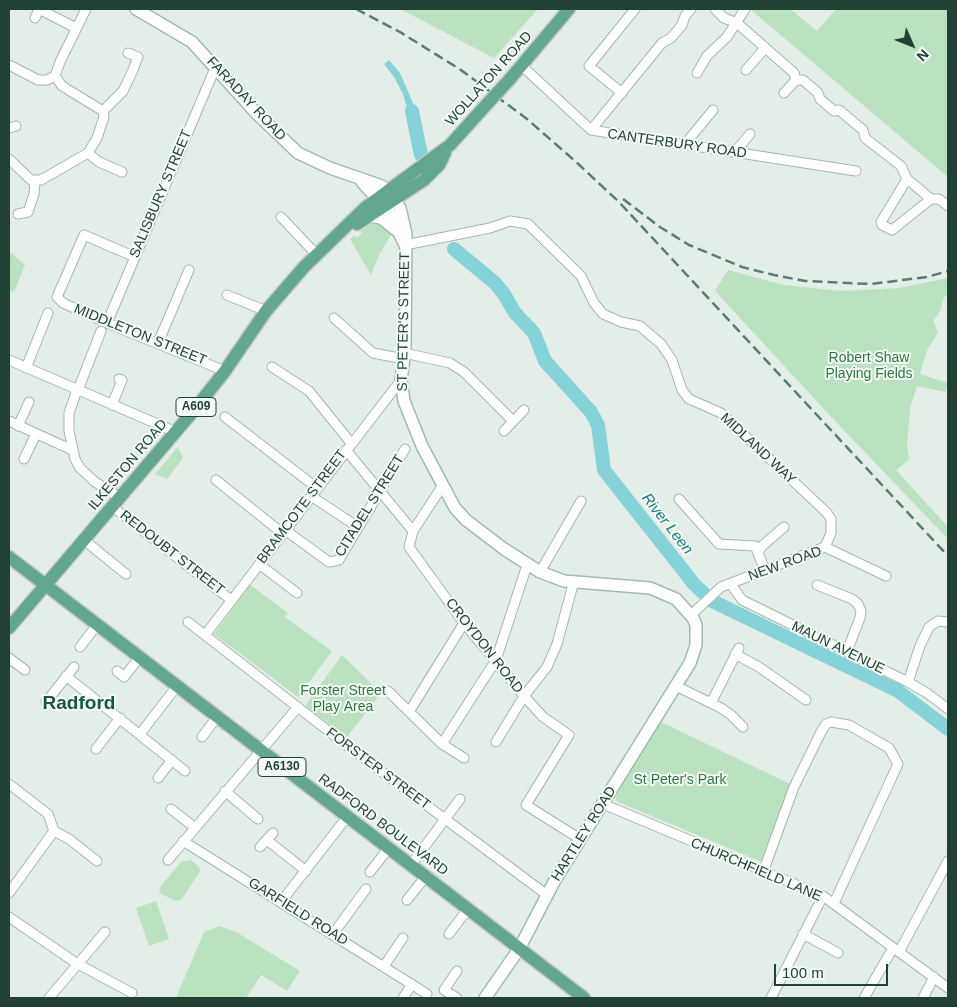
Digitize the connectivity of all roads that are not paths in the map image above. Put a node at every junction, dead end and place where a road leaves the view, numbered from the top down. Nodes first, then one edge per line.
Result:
1 (39, 9) edge
2 (86, 9) edge
3 (136, 9) edge
4 (569, 9) edge
5 (635, 9) edge
6 (692, 9) edge
7 (715, 9) edge
8 (745, 9) edge
9 (35, 18) dead end
10 (737, 24) junction
11 (76, 28) junction
12 (765, 48) junction
13 (128, 53) dead end
14 (9, 65) edge
15 (216, 66) junction
16 (522, 66) junction
17 (746, 70) dead end
18 (697, 73) dead end
19 (55, 76) junction
20 (796, 80) junction
21 (622, 93) junction
22 (784, 94) dead end
23 (713, 110) dead end
24 (103, 111) junction
25 (592, 130) junction
26 (750, 134) dead end
27 (685, 144) junction
28 (450, 145) junction
29 (735, 152) junction
30 (88, 153) junction
31 (9, 159) edge
32 (107, 165) junction
33 (856, 171) dead end
34 (122, 172) dead end
35 (103, 174) dead end
36 (907, 179) junction
37 (35, 181) junction
38 (931, 199) junction
39 (389, 200) junction
40 (948, 206) edge
41 (18, 214) dead end
42 (369, 216) junction
43 (282, 217) dead end
44 (346, 229) junction
45 (397, 231) junction
46 (405, 245) junction
47 (316, 254) junction
48 (135, 256) junction
49 (189, 270) dead end
50 (227, 295) dead end
51 (266, 311) junction
52 (48, 313) dead end
53 (334, 318) dead end
54 (107, 323) junction
55 (101, 331) dead end
56 (158, 343) junction
57 (404, 356) junction
58 (9, 360) edge
59 (272, 367) dead end
60 (26, 368) junction
61 (225, 371) junction
62 (120, 380) dead end
63 (401, 380) junction
64 (77, 390) junction
65 (29, 402) dead end
66 (112, 405) junction
67 (524, 410) dead end
68 (226, 416) dead end
69 (9, 421) edge
70 (513, 421) junction
71 (18, 426) junction
72 (504, 430) dead end
73 (176, 432) junction
74 (36, 434) junction
75 (349, 446) junction
76 (405, 449) dead end
77 (72, 450) junction
78 (24, 459) dead end
79 (216, 480) dead end
80 (443, 485) junction
81 (381, 490) junction
82 (314, 492) junction
83 (679, 499) dead end
84 (116, 502) junction
85 (586, 512) dead end
86 (358, 527) junction
87 (784, 527) dead end
88 (413, 531) junction
89 (284, 532) junction
90 (84, 540) junction
91 (825, 547) junction
92 (758, 552) junction
93 (9, 557) edge
94 (259, 564) junction
95 (527, 565) junction
96 (765, 570) junction
97 (540, 572) junction
98 (126, 574) dead end
99 (886, 576) dead end
100 (574, 581) junction
101 (731, 584) junction
102 (818, 585) dead end
103 (45, 586) junction
104 (297, 593) dead end
105 (231, 600) junction
106 (691, 615) junction
107 (188, 622) dead end
108 (464, 622) junction
109 (948, 622) edge
110 (97, 626) junction
111 (9, 628) edge
112 (205, 635) junction
113 (80, 647) dead end
114 (847, 651) junction
115 (9, 658) edge
116 (139, 658) junction
117 (496, 660) junction
118 (74, 667) dead end
119 (25, 670) dead end
120 (117, 671) dead end
121 (66, 676) junction
122 (908, 682) junction
123 (177, 686) junction
124 (676, 686) junction
125 (388, 691) dead end
126 (524, 696) junction
127 (806, 700) dead end
128 (46, 702) dead end
129 (711, 703) junction
130 (298, 707) junction
131 (948, 709) edge
132 (409, 712) junction
133 (217, 717) junction
134 (120, 718) junction
135 (742, 727) dead end
136 (140, 734) junction
137 (202, 737) dead end
138 (509, 740) dead end
139 (442, 744) junction
140 (101, 746) dead end
141 (260, 751) junction
142 (464, 758) dead end
143 (172, 760) junction
144 (185, 771) dead end
145 (158, 778) dead end
146 (9, 784) edge
147 (225, 791) junction
148 (460, 799) dead end
149 (603, 804) junction
150 (171, 810) dead end
151 (347, 817) junction
152 (252, 818) dead end
153 (445, 819) junction
154 (194, 828) junction
155 (54, 830) junction
156 (580, 839) junction
157 (183, 841) junction
158 (260, 847) dead end
159 (388, 848) junction
160 (168, 860) dead end
161 (97, 861) dead end
162 (948, 861) edge
163 (411, 865) junction
164 (306, 870) junction
165 (370, 872) dead end
166 (763, 872) junction
167 (426, 876) junction
168 (366, 889) dead end
169 (9, 893) edge
170 (547, 894) junction
171 (823, 896) junction
172 (407, 900) dead end
173 (281, 902) junction
174 (834, 903) junction
175 (468, 909) junction
176 (9, 917) edge
177 (105, 932) dead end
178 (333, 934) junction
179 (448, 934) dead end
180 (803, 934) junction
181 (404, 939) dead end
182 (519, 949) junction
183 (896, 950) junction
184 (838, 953) dead end
185 (76, 964) junction
186 (384, 966) junction
187 (457, 971) dead end
188 (934, 977) junction
189 (412, 984) junction
190 (948, 988) edge
191 (132, 993) dead end
192 (427, 994) dead end
193 (50, 998) edge
194 (403, 998) edge
195 (456, 998) edge
196 (485, 998) edge
197 (584, 998) edge
198 (770, 998) edge
199 (864, 998) edge
200 (923, 998) edge

1 - 9 street
1 - 11 street
2 - 11 street
3 - 15 street, FARADAY ROAD
4 - 16 main road, WOLLATON ROAD / A609
5 - 21 street
6 - 21 street
7 - 10 street
8 - 10 street
10 - 12 street
10 - 18 street
11 - 19 street
12 - 17 street
12 - 20 street
13 - 24 street
14 - 19 street
15 - 39 street, FARADAY ROAD
15 - 48 street, SALISBURY STREET
16 - 25 street, CANTERBURY ROAD
16 - 28 main road, WOLLATON ROAD / A609, bridge
19 - 24 street
20 - 22 street
20 - 36 street
21 - 25 street
23 - 27 street
24 - 30 street
25 - 27 street, CANTERBURY ROAD
26 - 29 street
27 - 29 street, CANTERBURY ROAD
28 - 39 main road, WOLLATON ROAD / A609
28 - 39 main road, WOLLATON ROAD / A609
29 - 33 street, CANTERBURY ROAD
30 - 32 street
30 - 37 street
31 - 37 street
32 - 34 street
32 - 35 street
36 - 38 street
36 - 38 street
37 - 41 street
38 - 40 street
39 - 42 main road, WOLLATON ROAD / A609
39 - 44 main road, WOLLATON ROAD / A609
39 - 45 street, ST PETER'S STREET
39 - 46 street, ST PETER'S STREET
42 - 44 main road, WOLLATON ROAD / A609
42 - 45 street, ST PETER'S STREET
43 - 47 street
44 - 47 main road, ILKESTON ROAD / A609
45 - 46 street, ST PETER'S STREET
46 - 57 street, ST PETER'S STREET
46 - 91 street, MIDLAND WAY
47 - 51 main road, ILKESTON ROAD / A609
48 - 54 street, SALISBURY STREET
48 - 54 street, MIDDLETON STREET
49 - 56 street
50 - 51 street
51 - 61 main road, ILKESTON ROAD / A609
52 - 60 street
53 - 57 street
54 - 56 street, MIDDLETON STREET
55 - 64 street
56 - 61 street, MIDDLETON STREET
57 - 63 street, ST PETER'S STREET
57 - 70 street
58 - 60 street
59 - 75 street
60 - 64 street
61 - 73 main road, ILKESTON ROAD / A609
62 - 66 street
63 - 75 street, BRAMCOTE STREET
63 - 80 street, ST PETER'S STREET
64 - 66 street
64 - 77 street
65 - 71 street
66 - 73 street
67 - 70 street
68 - 82 street
69 - 71 street
70 - 72 street
71 - 74 street
73 - 84 main road, ILKESTON ROAD / A609
74 - 77 street
74 - 78 street
75 - 81 street
75 - 82 street, BRAMCOTE STREET
76 - 81 street, CITADEL STREET
77 - 84 street, REDOUBT STREET
79 - 89 street
80 - 88 street
80 - 95 street, ST PETER'S STREET
81 - 86 street, CITADEL STREET
81 - 88 street
82 - 86 street
82 - 89 street, BRAMCOTE STREET
83 - 92 street
84 - 90 main road, ILKESTON ROAD / A609
84 - 105 street, REDOUBT STREET
85 - 97 street
86 - 89 street, CITADEL STREET
87 - 92 street
88 - 108 street, CROYDON ROAD
89 - 94 street, BRAMCOTE STREET
90 - 98 street
90 - 103 main road, ILKESTON ROAD / A609
91 - 96 street, NEW ROAD
91 - 99 street, NEW ROAD
92 - 96 street
93 - 103 main road, A6130
94 - 104 street
94 - 105 street, BRAMCOTE STREET
95 - 97 street, ST PETER'S STREET
95 - 117 street
96 - 101 street, NEW ROAD
97 - 100 street, ST PETER'S STREET
100 - 106 street, ST PETER'S STREET
100 - 126 street
101 - 106 street, NEW ROAD
101 - 114 street, MAUN AVENUE
102 - 114 street
103 - 110 main road, RADFORD BOULEVARD / A6130
103 - 111 main road, ILKESTON ROAD / A609
105 - 112 street, BRAMCOTE STREET
106 - 124 street, HARTLEY ROAD
107 - 112 street, FORSTER STREET
108 - 117 street, CROYDON ROAD
108 - 132 street
109 - 122 street
110 - 113 street
110 - 116 main road, RADFORD BOULEVARD / A6130
112 - 130 street, FORSTER STREET
114 - 122 street, MAUN AVENUE
115 - 119 street
116 - 120 street
116 - 123 main road, RADFORD BOULEVARD / A6130
117 - 126 street, CROYDON ROAD
117 - 139 street
118 - 121 street
121 - 128 street
121 - 134 street
122 - 131 street, MAUN AVENUE
123 - 133 main road, RADFORD BOULEVARD / A6130
123 - 136 street
124 - 129 street
124 - 149 street, HARTLEY ROAD
125 - 132 street
126 - 138 street
126 - 156 street, CROYDON ROAD
127 - 129 street
129 - 135 street
130 - 141 street
130 - 153 street, FORSTER STREET
132 - 139 street
133 - 137 street
133 - 141 main road, RADFORD BOULEVARD / A6130
134 - 136 street
134 - 140 street
136 - 143 street
139 - 142 street
141 - 147 street
141 - 151 main road, RADFORD BOULEVARD / A6130
143 - 144 street
143 - 145 street
146 - 155 street
147 - 152 street
147 - 154 street
148 - 153 street
149 - 156 street, HARTLEY ROAD
149 - 166 street, CHURCHFIELD LANE
150 - 154 street
151 - 159 main road, RADFORD BOULEVARD / A6130
151 - 164 street
153 - 163 street
153 - 170 street, FORSTER STREET
154 - 157 street
155 - 161 street
155 - 169 street
156 - 170 street, HARTLEY ROAD
157 - 160 street
157 - 173 street, GARFIELD ROAD
158 - 164 street
159 - 163 main road, RADFORD BOULEVARD / A6130
159 - 165 street
162 - 183 street
163 - 167 main road, RADFORD BOULEVARD / A6130
164 - 173 street
166 - 171 street, CHURCHFIELD LANE
166 - 174 street
167 - 172 street
167 - 175 main road, RADFORD BOULEVARD / A6130
168 - 178 street
170 - 182 street, HARTLEY ROAD
171 - 174 street, CHURCHFIELD LANE
171 - 180 street
173 - 178 street, GARFIELD ROAD
174 - 183 street, CHURCHFIELD LANE
175 - 179 street
175 - 182 main road, RADFORD BOULEVARD / A6130
176 - 185 street
177 - 185 street
178 - 186 street, GARFIELD ROAD
180 - 184 street
180 - 198 street
181 - 186 street
182 - 196 street, HARTLEY ROAD
182 - 197 main road, RADFORD BOULEVARD / A6130
183 - 188 street, CHURCHFIELD LANE
183 - 199 street
185 - 191 street
185 - 193 street
186 - 189 street, GARFIELD ROAD
187 - 195 street
188 - 190 street, CHURCHFIELD LANE
188 - 200 street
189 - 192 street, GARFIELD ROAD
189 - 194 street

